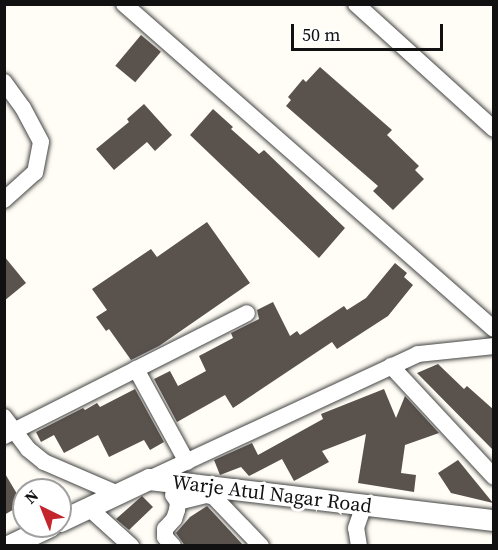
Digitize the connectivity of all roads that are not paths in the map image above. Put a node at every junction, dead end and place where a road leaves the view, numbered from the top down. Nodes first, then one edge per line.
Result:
1 (124, 4) edge
2 (357, 4) edge
3 (4, 82) edge
4 (494, 129) edge
5 (4, 200) edge
6 (247, 313) dead end
7 (494, 329) edge
8 (494, 346) edge
9 (391, 366) junction
10 (136, 369) junction
11 (4, 417) edge
12 (10, 434) edge
13 (187, 462) junction
14 (494, 477) edge
15 (157, 480) junction
16 (118, 494) junction
17 (178, 502) junction
18 (364, 505) junction
19 (89, 508) junction
20 (72, 516) edge
21 (494, 520) edge
22 (25, 538) edge
23 (8, 546) edge
24 (131, 546) edge
25 (173, 546) edge
26 (261, 546) edge
27 (359, 546) edge

1 - 7 street
2 - 4 street
3 - 5 street
6 - 10 street
8 - 9 street
9 - 13 street
9 - 14 street
10 - 12 street
10 - 13 street
11 - 12 street
12 - 16 street
13 - 15 street
15 - 16 street, Warje Atul Nagar Road
15 - 17 street
15 - 18 street, Warje Atul Nagar Road
16 - 19 street, Warje Atul Nagar Road
17 - 25 street
17 - 26 street
18 - 21 street, Warje Atul Nagar Road
18 - 27 street
19 - 20 street, Warje Atul Nagar Road
19 - 24 street
22 - 23 street

